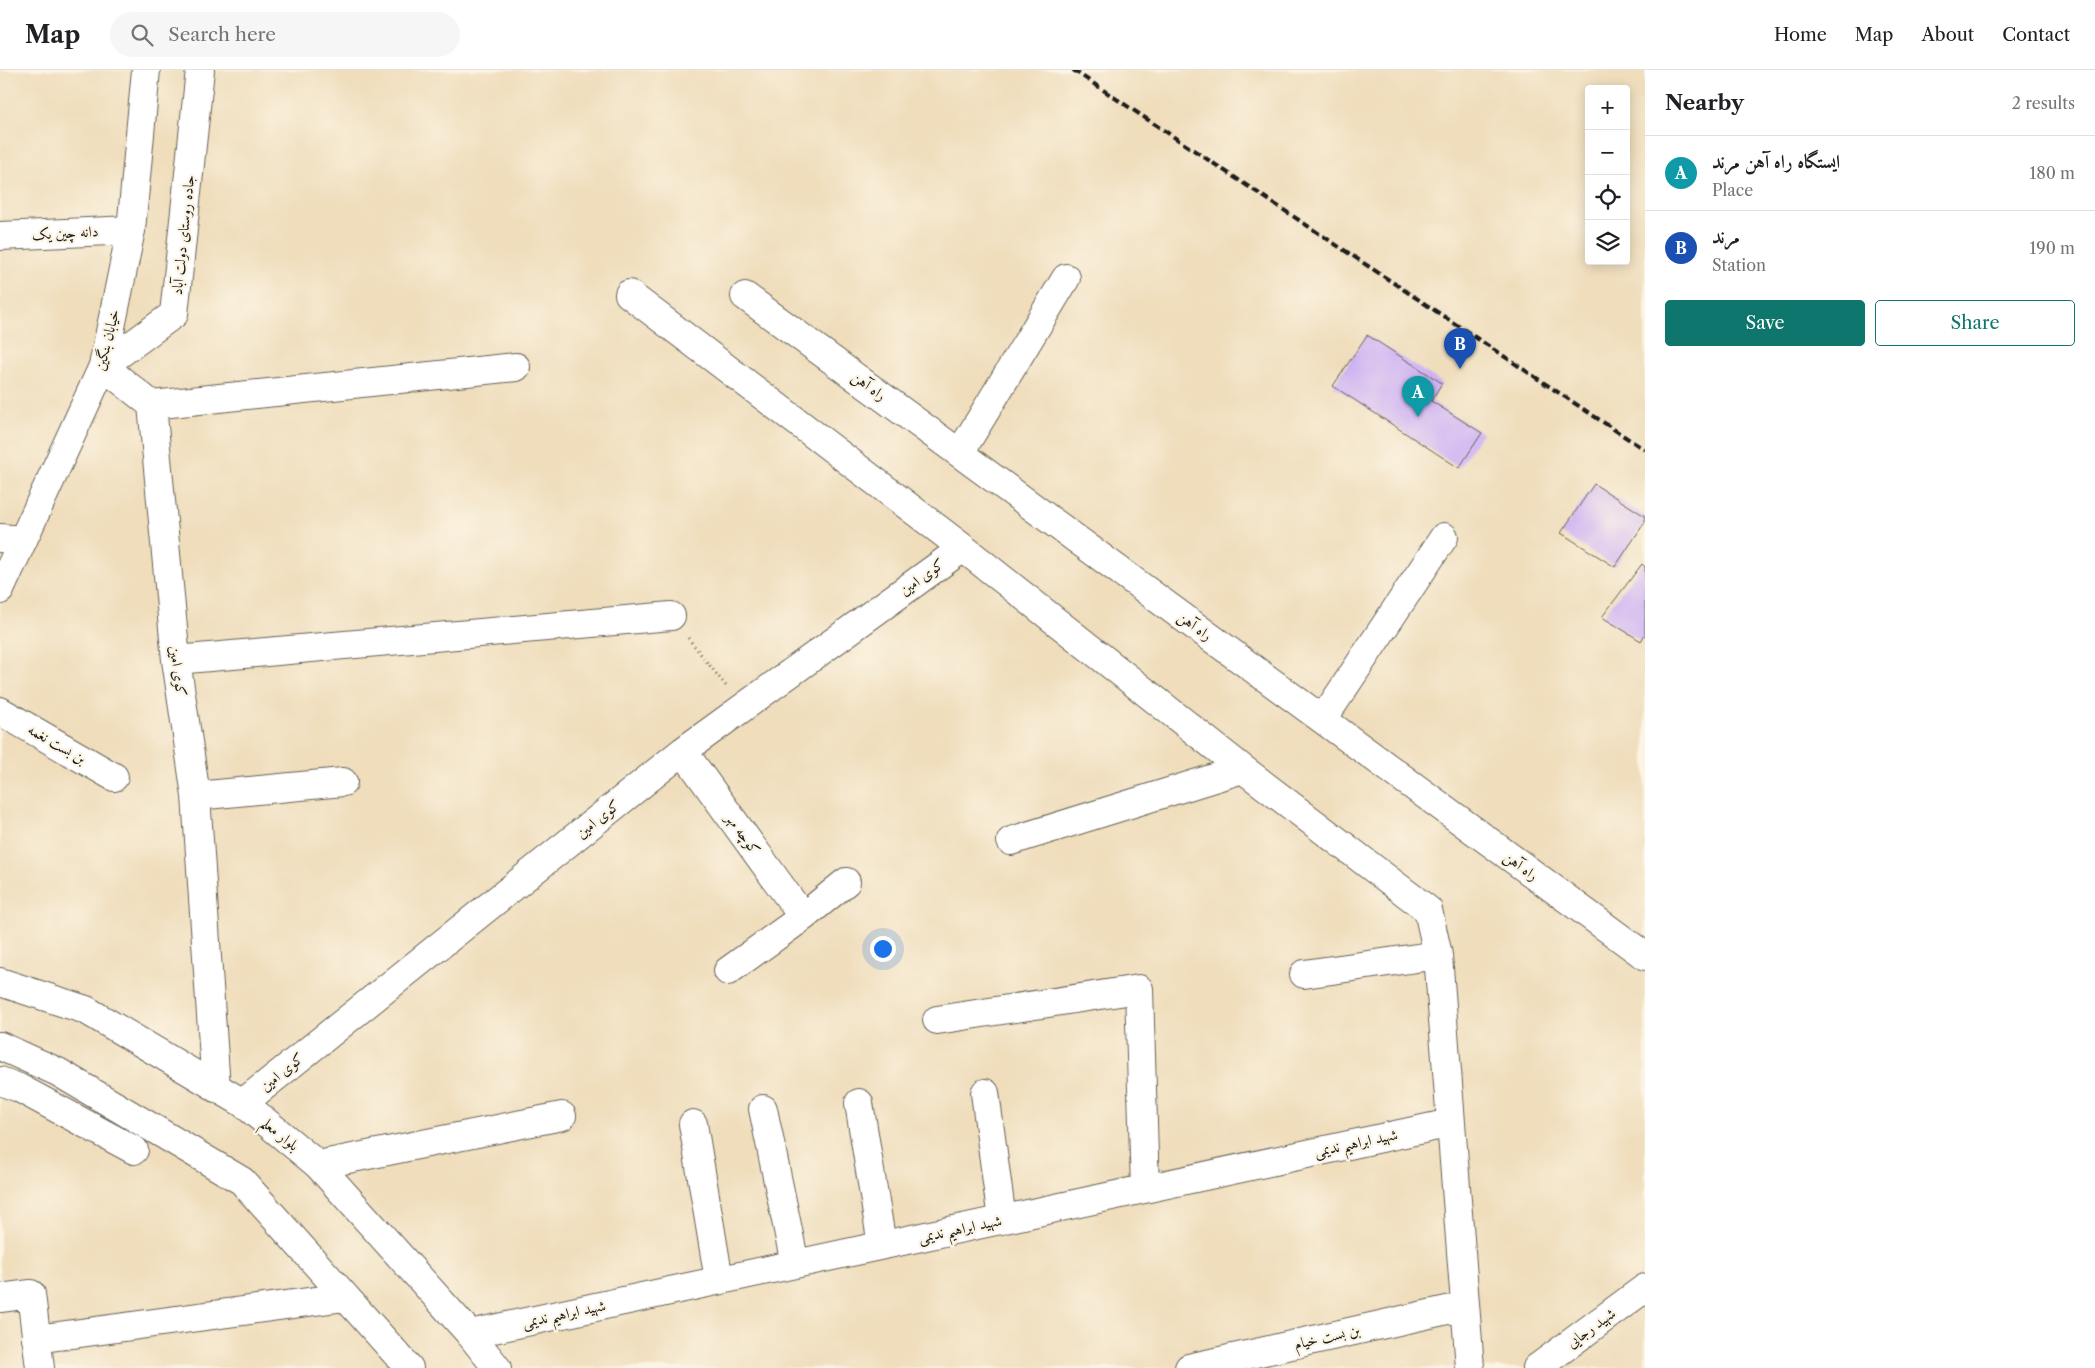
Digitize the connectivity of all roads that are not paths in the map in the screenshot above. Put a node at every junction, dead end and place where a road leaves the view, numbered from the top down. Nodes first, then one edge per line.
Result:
1 (146, 70) edge
2 (200, 70) edge
3 (131, 230) junction
4 (0, 236) edge
5 (1066, 278) dead end
6 (629, 294) dead end
7 (745, 296) dead end
8 (103, 366) junction
9 (516, 367) dead end
10 (152, 405) junction
11 (960, 453) junction
12 (1444, 537) dead end
13 (11, 539) edge
14 (963, 548) junction
15 (0, 590) edge
16 (671, 616) road end
17 (176, 660) junction
18 (0, 711) edge
19 (1323, 720) junction
20 (683, 751) junction
21 (1244, 769) junction
22 (114, 777) dead end
23 (343, 782) dead end
24 (196, 796) junction
25 (1010, 841) dead end
26 (846, 882) dead end
27 (803, 917) junction
28 (1438, 956) junction
29 (1645, 956) edge
30 (728, 972) dead end
31 (1304, 974) dead end
32 (0, 982) edge
33 (937, 1020) dead end
34 (0, 1046) edge
35 (0, 1082) edge
36 (216, 1088) junction
37 (985, 1093) dead end
38 (858, 1103) dead end
39 (243, 1104) junction
40 (763, 1109) dead end
41 (562, 1116) dead end
42 (1451, 1123) junction
43 (692, 1124) dead end
44 (134, 1150) dead end
45 (318, 1166) junction
46 (1146, 1189) junction
47 (1002, 1220) junction
48 (882, 1245) junction
49 (795, 1264) junction
50 (720, 1280) junction
51 (1645, 1288) edge
52 (345, 1297) junction
53 (0, 1298) edge
54 (1465, 1306) junction
55 (470, 1334) junction
56 (36, 1340) junction
57 (40, 1368) edge
58 (409, 1368) edge
59 (498, 1368) edge
60 (1189, 1368) edge
61 (1470, 1368) edge
62 (1537, 1368) edge

1 - 3 street, خیابان بنگین
2 - 8 street, جاده روستای دولت آباد
3 - 4 street, دانه چین یک
3 - 8 street, خیابان بنگین
5 - 11 street
6 - 14 street
7 - 11 street, راه آهن
8 - 10 street
8 - 13 street, خیابان بنگین
9 - 10 street
10 - 17 street, کوی امین
11 - 19 street, راه آهن
12 - 19 street
13 - 15 street, خیابان بنگین
14 - 20 street, کوی امین
14 - 21 street
16 - 17 street
17 - 24 street, کوی امین
18 - 22 street, بن بست نغمه
19 - 29 street, راه آهن
20 - 27 street, کوچه مهر
20 - 39 street, کوی امین
21 - 25 street
21 - 28 street
23 - 24 street
24 - 36 street, کوی امین
26 - 27 street
27 - 30 street
28 - 31 street
28 - 42 street
32 - 36 street, بلوار معلم
33 - 46 street
34 - 52 street
35 - 44 street
36 - 39 street, بلوار معلم
37 - 47 street
38 - 48 street
39 - 45 street, بلوار معلم
40 - 49 street
41 - 45 street
42 - 46 street, شهید ابراهیم ندیمی
42 - 54 street
43 - 50 street
45 - 55 street, بلوار معلم
46 - 47 street, شهید ابراهیم ندیمی
47 - 48 street, شهید ابراهیم ندیمی
48 - 49 street, شهید ابراهیم ندیمی
49 - 50 street, شهید ابراهیم ندیمی
50 - 55 street, شهید ابراهیم ندیمی
51 - 62 street, شهید رجایی
52 - 56 street
52 - 58 street
53 - 56 street
54 - 60 street, بن بست خیام
54 - 61 street
55 - 59 street, بلوار معلم
56 - 57 street

